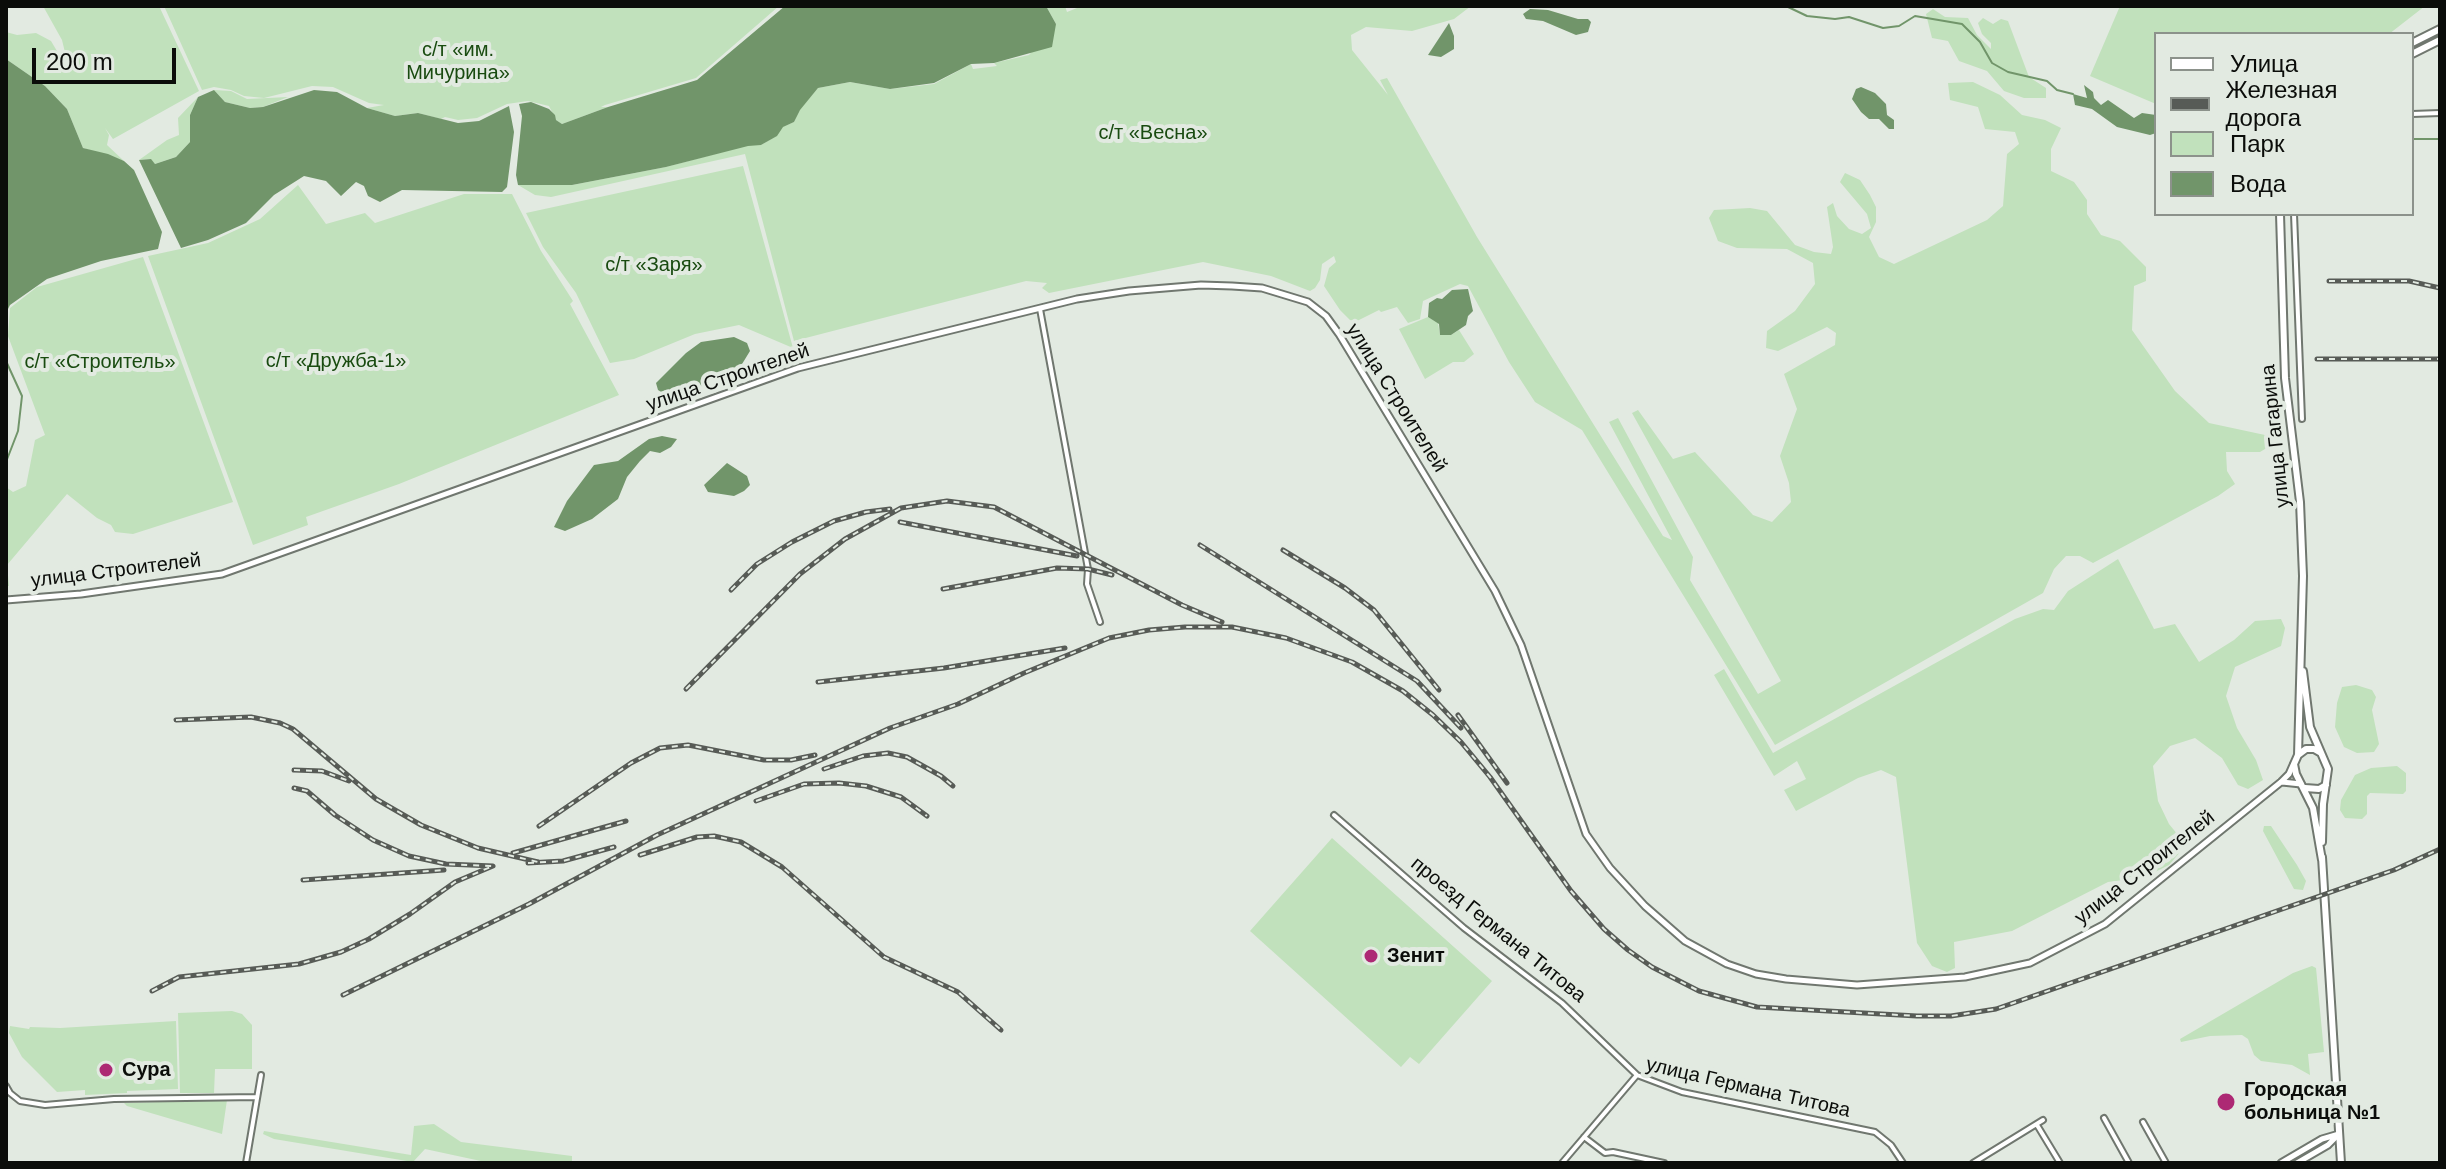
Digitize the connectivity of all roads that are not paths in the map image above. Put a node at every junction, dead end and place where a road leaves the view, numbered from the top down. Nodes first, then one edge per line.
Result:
1 (2440, 29) edge
2 (2440, 40) edge
3 (2414, 42) edge
4 (2414, 53) edge
5 (2440, 113) edge
6 (2414, 114) edge
7 (2280, 216) edge
8 (2294, 216) edge
9 (1040, 309) junction
10 (2302, 419) dead end
11 (6, 600) edge
12 (1100, 622) dead end
13 (2300, 655) junction
14 (2321, 753) junction
15 (2298, 755) junction
16 (2294, 764) junction
17 (2281, 782) junction
18 (2326, 785) junction
19 (2303, 786) junction
20 (1334, 815) dead end
21 (2322, 860) junction
22 (261, 1075) dead end
23 (1637, 1075) junction
24 (6, 1086) edge
25 (257, 1097) junction
26 (2104, 1118) dead end
27 (2043, 1120) dead end
28 (2143, 1122) dead end
29 (2037, 1125) junction
30 (2339, 1134) junction
31 (1584, 1137) junction
32 (2329, 1140) junction
33 (246, 1163) edge
34 (1562, 1163) edge
35 (1664, 1163) edge
36 (1903, 1163) edge
37 (1973, 1163) edge
38 (2060, 1163) edge
39 (2129, 1163) edge
40 (2166, 1163) edge
41 (2281, 1163) edge
42 (2297, 1163) edge
43 (2341, 1163) edge

1 - 3 main road
2 - 4 main road
5 - 6 street
7 - 13 main road, улица Гагарина
8 - 10 street
9 - 11 main road, улица Строителей
9 - 12 street
9 - 17 main road, улица Строителей
13 - 14 main road
13 - 15 main road
14 - 15 main road
14 - 18 main road
15 - 16 main road
16 - 17 main road, улица Строителей
16 - 19 main road
17 - 19 main road
18 - 19 main road
18 - 21 main road
19 - 21 main road
20 - 23 street, проезд Германа Титова
21 - 30 main road
22 - 25 street
23 - 31 street, улица Германа Титова
23 - 36 street, улица Германа Титова
24 - 25 street
25 - 33 street
26 - 39 street
27 - 29 street
28 - 40 street
29 - 37 street
29 - 38 street
30 - 32 main road
30 - 43 main road
31 - 34 street, улица Германа Титова
31 - 35 street
32 - 41 main road
32 - 42 main road

